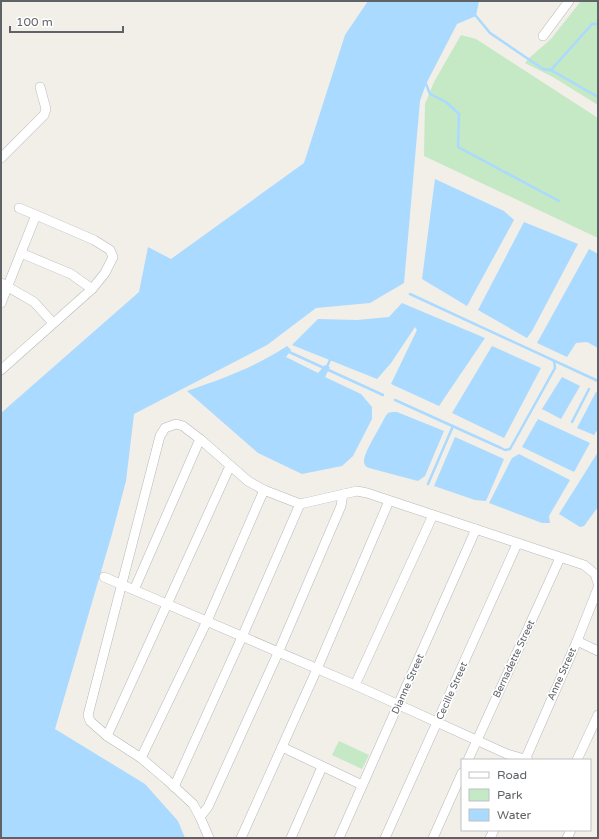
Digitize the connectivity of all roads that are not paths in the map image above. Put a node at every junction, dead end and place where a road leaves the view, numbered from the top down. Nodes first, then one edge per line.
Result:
1 (569, 1) edge
2 (543, 36) dead end
3 (40, 87) dead end
4 (1, 158) edge
5 (18, 208) dead end
6 (36, 215) junction
7 (21, 253) junction
8 (4, 284) edge
9 (92, 289) junction
10 (1, 303) edge
11 (53, 323) junction
12 (1, 370) edge
13 (200, 439) junction
14 (230, 466) junction
15 (264, 490) junction
16 (343, 494) junction
17 (390, 501) junction
18 (300, 504) junction
19 (433, 515) junction
20 (476, 529) junction
21 (517, 544) junction
22 (560, 558) junction
23 (104, 577) dead end
24 (598, 583) edge
25 (121, 584) junction
26 (598, 588) edge
27 (134, 590) junction
28 (168, 604) junction
29 (207, 621) junction
30 (242, 637) junction
31 (577, 641) junction
32 (598, 651) edge
33 (278, 653) junction
34 (317, 669) junction
35 (356, 685) junction
36 (399, 706) junction
37 (598, 715) edge
38 (438, 723) junction
39 (107, 736) junction
40 (477, 740) junction
41 (282, 748) junction
42 (507, 754) junction
43 (141, 758) junction
44 (468, 759) edge
45 (514, 759) edge
46 (523, 759) edge
47 (526, 759) edge
48 (577, 759) edge
49 (322, 767) junction
50 (461, 775) edge
51 (362, 785) junction
52 (174, 787) junction
53 (200, 816) junction
54 (210, 838) edge
55 (241, 838) edge
56 (291, 838) edge
57 (339, 838) edge
58 (385, 838) edge
59 (433, 838) edge

1 - 2 street
3 - 4 street
5 - 6 street
6 - 7 street
6 - 9 street
7 - 8 street
7 - 9 street
8 - 10 street
8 - 11 street
9 - 11 street
11 - 12 street
13 - 14 street
13 - 25 street
13 - 27 street
14 - 15 street
14 - 28 street
15 - 18 street
15 - 29 street
16 - 17 street
16 - 18 street
16 - 33 street
17 - 19 street
17 - 34 street
18 - 30 street
19 - 20 street
19 - 35 street
20 - 21 street
20 - 36 street, Dianne Street
21 - 22 street
21 - 38 street, Cecille Street
22 - 24 street
22 - 40 street, Bernadette Street
23 - 25 street
25 - 27 street
25 - 39 street
26 - 31 street, Anne Street
27 - 28 street
28 - 29 street
28 - 39 street
29 - 30 street
29 - 43 street
30 - 33 street
30 - 52 street
31 - 32 street
31 - 47 street, Anne Street
33 - 34 street
33 - 53 street
34 - 35 street
34 - 41 street
35 - 36 street
36 - 38 street
36 - 51 street, Dianne Street
37 - 48 street
38 - 40 street
38 - 58 street, Cecille Street
39 - 43 street
40 - 42 street
40 - 44 street, Bernadette Street
41 - 49 street
41 - 55 street
42 - 45 street
42 - 46 street
43 - 52 street
49 - 51 street
49 - 56 street
50 - 59 street
51 - 57 street, Dianne Street
52 - 53 street
53 - 54 street

